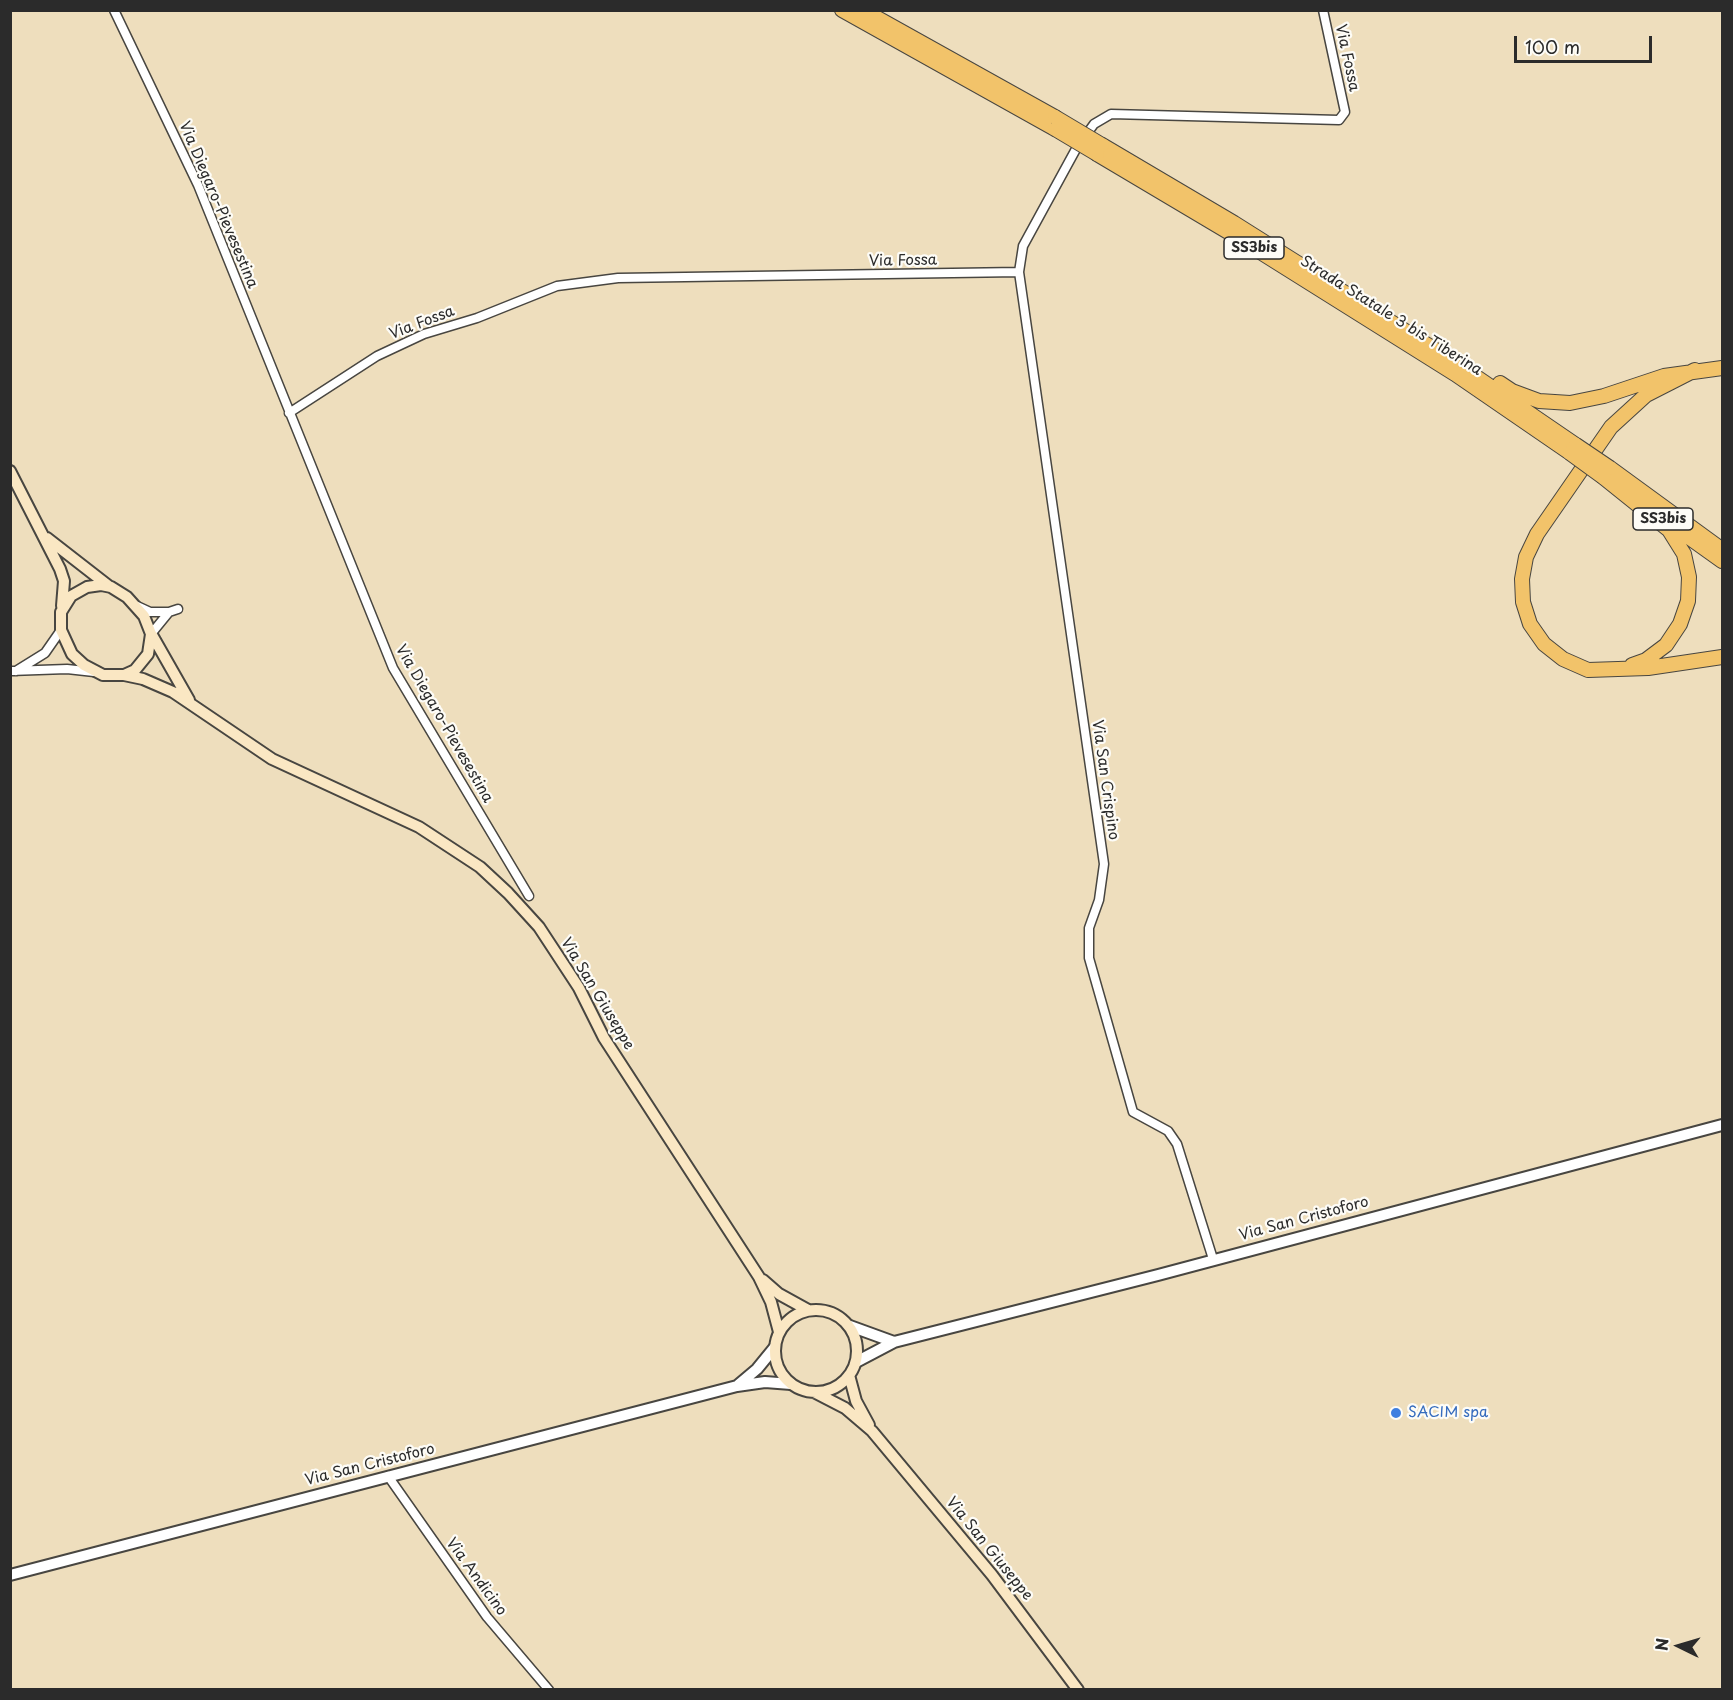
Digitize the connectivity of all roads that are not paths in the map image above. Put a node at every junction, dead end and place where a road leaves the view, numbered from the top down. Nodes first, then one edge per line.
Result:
1 (114, 10) edge
2 (842, 10) edge
3 (863, 10) edge
4 (1323, 10) edge
5 (1055, 123) junction
6 (1019, 272) junction
7 (1722, 368) edge
8 (1455, 369) junction
9 (1695, 370) junction
10 (289, 413) junction
11 (10, 471) edge
12 (1607, 472) junction
13 (43, 534) junction
14 (1722, 550) edge
15 (1722, 561) edge
16 (111, 587) junction
17 (137, 606) junction
18 (178, 609) dead end
19 (61, 612) junction
20 (169, 612) junction
21 (61, 630) junction
22 (151, 634) junction
23 (1722, 657) edge
24 (1616, 670) junction
25 (13, 671) edge
26 (94, 672) junction
27 (124, 675) junction
28 (190, 703) junction
29 (529, 896) dead end
30 (1722, 1125) edge
31 (1213, 1259) junction
32 (759, 1276) junction
33 (808, 1310) junction
34 (850, 1326) junction
35 (779, 1332) junction
36 (894, 1342) junction
37 (775, 1347) junction
38 (856, 1362) junction
39 (849, 1375) junction
40 (791, 1384) junction
41 (737, 1386) junction
42 (814, 1392) junction
43 (872, 1431) junction
44 (388, 1476) junction
45 (10, 1575) edge
46 (549, 1689) edge
47 (1078, 1689) edge

1 - 10 street, Via Diegaro-Pievesestina
2 - 5 highway, Strada Statale 3 bis Tiberina / SS3bis
3 - 5 highway, Strada Statale 3 bis Tiberina / SS3bis
4 - 6 street, Via Fossa
5 - 8 highway, Strada Statale 3 bis Tiberina / SS3bis, bridge
6 - 10 street, Via Fossa
6 - 31 street, Via San Crispino
7 - 9 highway
8 - 9 highway
8 - 12 highway, Strada Statale 3 bis Tiberina / SS3bis, bridge
9 - 24 highway
10 - 29 street, Via Diegaro-Pievesestina
11 - 13 main road
12 - 14 highway, Strada Statale 3 bis Tiberina / SS3bis
12 - 15 highway, Strada Statale 3 bis Tiberina / SS3bis
12 - 24 highway
13 - 16 main road
13 - 19 main road
16 - 17 main road
16 - 19 main road
17 - 20 street
17 - 22 main road
18 - 20 street
19 - 21 main road
20 - 22 street
21 - 25 street
21 - 26 main road
22 - 27 main road
22 - 28 main road, Via San Giuseppe
23 - 24 highway
25 - 26 street
26 - 27 main road
27 - 28 main road, Via San Giuseppe
28 - 32 main road, Via San Giuseppe
30 - 31 street, Via San Cristoforo
31 - 36 street, Via San Cristoforo
32 - 33 main road, Via San Giuseppe
32 - 35 main road, Via San Giuseppe
33 - 34 main road
33 - 35 main road
34 - 36 street
34 - 38 main road
35 - 37 main road
36 - 38 street, Via San Cristoforo
37 - 40 main road
37 - 41 street, Via San Cristoforo
38 - 39 main road
39 - 42 main road
39 - 43 main road, Via San Giuseppe
40 - 41 street, Via San Cristoforo
40 - 42 main road
41 - 44 street, Via San Cristoforo
42 - 43 main road, Via San Giuseppe
43 - 47 main road, Via San Giuseppe
44 - 45 street, Via San Cristoforo
44 - 46 street, Via Andicino

